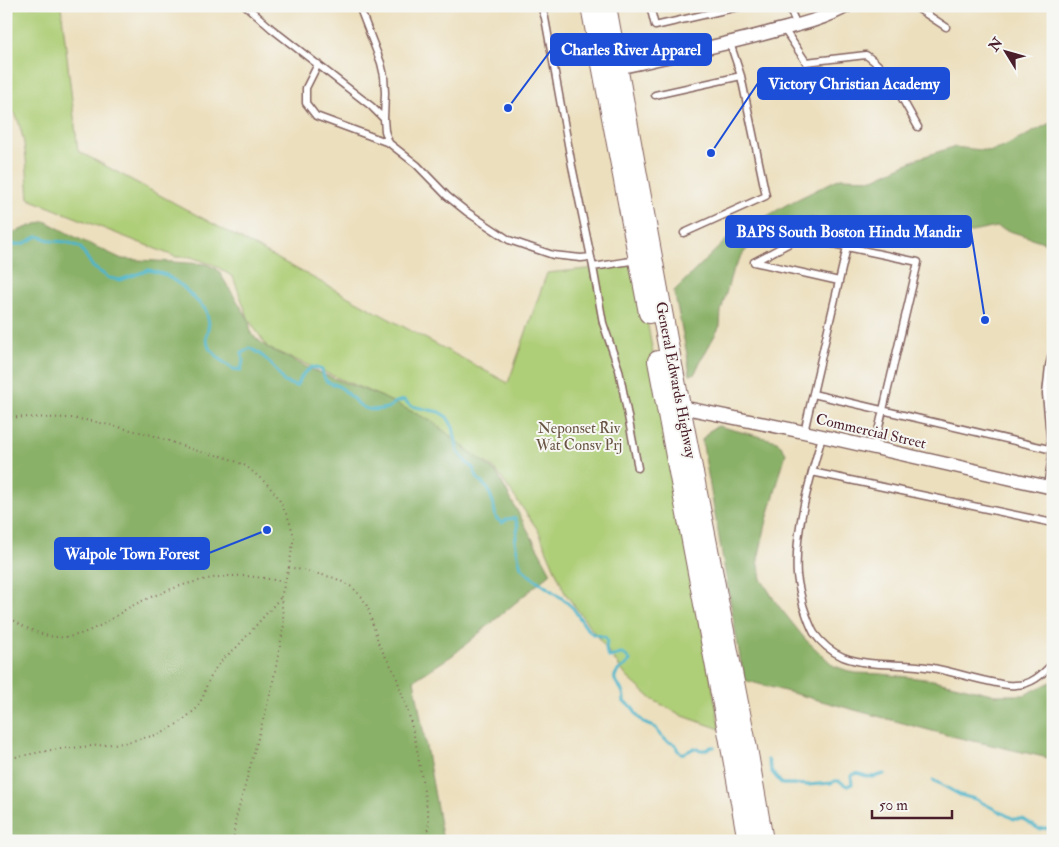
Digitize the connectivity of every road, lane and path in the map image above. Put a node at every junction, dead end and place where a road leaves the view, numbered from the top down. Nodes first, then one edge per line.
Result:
1 (246, 6) edge
2 (359, 6) edge
3 (541, 6) edge
4 (591, 6) edge
5 (606, 6) edge
6 (650, 6) edge
7 (742, 6) edge
8 (790, 6) edge
9 (914, 6) edge
10 (844, 7) edge
11 (790, 27) junction
12 (946, 27) dead end
13 (730, 43) junction
14 (318, 64) junction
15 (618, 68) junction
16 (741, 76) junction
17 (655, 95) dead end
18 (384, 119) junction
19 (918, 128) dead end
20 (389, 143) junction
21 (684, 233) dead end
22 (847, 247) junction
23 (591, 257) junction
24 (638, 260) junction
25 (593, 267) junction
26 (839, 281) junction
27 (1053, 350) edge
28 (812, 394) junction
29 (681, 407) junction
30 (883, 410) junction
31 (6, 416) edge
32 (804, 432) junction
33 (822, 437) junction
34 (874, 449) junction
35 (1052, 450) edge
36 (638, 468) dead end
37 (812, 472) junction
38 (1050, 488) edge
39 (1053, 524) edge
40 (289, 567) junction
41 (285, 582) junction
42 (281, 597) junction
43 (6, 615) edge
44 (1053, 663) edge
45 (740, 753) junction
46 (6, 759) edge
47 (233, 841) edge
48 (426, 841) edge
49 (748, 841) edge
50 (763, 841) edge

1 - 14 lane
2 - 18 lane
3 - 23 lane
4 - 24 main road, General Edwards Highway
5 - 15 main road, General Edwards Highway
6 - 7 lane
8 - 11 lane
9 - 12 lane
10 - 11 street
11 - 13 street
11 - 19 lane
13 - 15 street
13 - 16 lane
14 - 18 lane
14 - 20 lane
15 - 29 main road, General Edwards Highway
16 - 17 lane
16 - 21 lane
18 - 20 lane
20 - 23 lane
22 - 26 lane
22 - 26 lane
22 - 30 lane
23 - 25 lane
24 - 25 lane
24 - 45 main road, General Edwards Highway
25 - 36 lane
26 - 28 lane
27 - 35 lane
28 - 30 lane
28 - 32 lane
29 - 32 street, Commercial Street
29 - 45 main road, General Edwards Highway
30 - 34 lane
30 - 35 lane
31 - 40 path
32 - 33 street, Commercial Street
33 - 34 street, Commercial Street
33 - 37 lane
34 - 38 street, Commercial Street
35 - 38 lane
37 - 39 lane
37 - 44 lane
40 - 41 path
40 - 48 path
41 - 42 path
41 - 43 path
42 - 46 path
42 - 47 path
45 - 49 main road
45 - 50 main road

